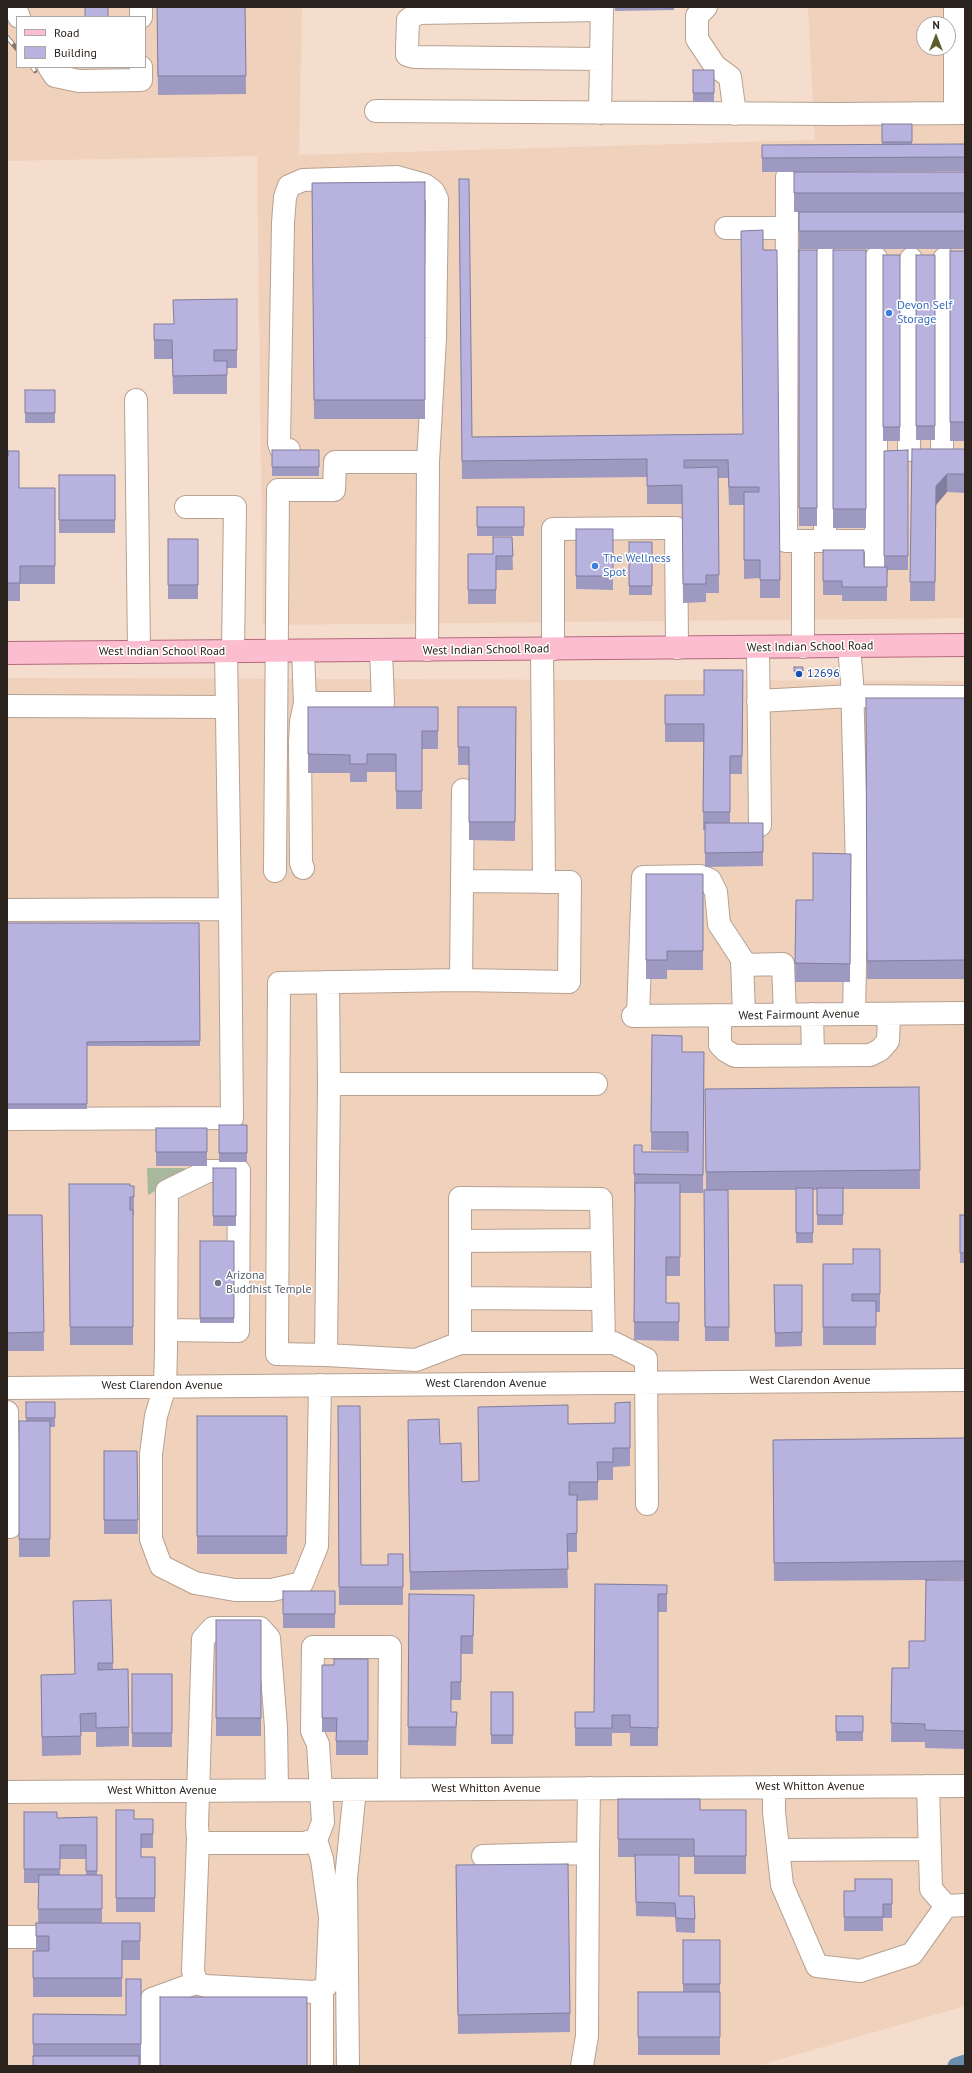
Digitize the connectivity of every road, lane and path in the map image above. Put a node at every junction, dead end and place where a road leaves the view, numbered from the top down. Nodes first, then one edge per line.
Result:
1 (15, 7) edge
2 (706, 7) edge
3 (955, 7) edge
4 (602, 8) edge
5 (20, 16) edge
6 (960, 34) edge
7 (601, 59) junction
8 (50, 68) edge
9 (141, 68) edge
10 (376, 111) dead end
11 (600, 113) junction
12 (960, 113) edge
13 (735, 114) junction
14 (841, 177) edge
15 (810, 218) edge
16 (787, 223) junction
17 (726, 228) dead end
18 (787, 257) junction
19 (826, 258) junction
20 (876, 258) junction
21 (911, 259) junction
22 (944, 259) junction
23 (965, 259) edge
24 (136, 400) dead end
25 (942, 449) junction
26 (965, 449) edge
27 (289, 450) edge
28 (876, 450) junction
29 (909, 450) junction
30 (428, 462) junction
31 (186, 507) dead end
32 (803, 541) junction
33 (825, 541) junction
34 (876, 541) junction
35 (876, 570) edge
36 (965, 645) edge
37 (758, 647) junction
38 (803, 647) junction
39 (849, 647) junction
40 (677, 648) junction
41 (547, 649) junction
42 (427, 650) junction
43 (229, 651) junction
44 (276, 651) junction
45 (303, 651) junction
46 (381, 651) junction
47 (138, 652) junction
48 (7, 653) edge
49 (852, 696) junction
50 (965, 697) edge
51 (758, 701) junction
52 (305, 703) junction
53 (7, 706) edge
54 (227, 707) junction
55 (463, 790) dead end
56 (760, 825) edge
57 (303, 868) dead end
58 (275, 871) dead end
59 (463, 881) junction
60 (544, 882) junction
61 (230, 909) junction
62 (7, 910) edge
63 (742, 965) junction
64 (461, 980) junction
65 (328, 982) junction
66 (965, 1013) edge
67 (812, 1014) junction
68 (854, 1014) junction
69 (889, 1014) junction
70 (720, 1015) junction
71 (744, 1015) junction
72 (785, 1015) junction
73 (813, 1055) junction
74 (329, 1084) junction
75 (596, 1084) dead end
76 (7, 1119) edge
77 (602, 1240) junction
78 (460, 1241) junction
79 (460, 1298) junction
80 (603, 1299) junction
81 (166, 1330) junction
82 (460, 1343) junction
83 (604, 1343) junction
84 (326, 1354) junction
85 (965, 1380) edge
86 (646, 1382) junction
87 (320, 1385) junction
88 (166, 1386) junction
89 (7, 1388) edge
90 (7, 1412) edge
91 (647, 1504) dead end
92 (7, 1527) edge
93 (928, 1786) junction
94 (965, 1786) edge
95 (774, 1787) junction
96 (589, 1788) junction
97 (277, 1790) junction
98 (320, 1790) junction
99 (354, 1790) junction
100 (389, 1790) junction
101 (198, 1791) junction
102 (7, 1792) edge
103 (198, 1839) junction
104 (316, 1840) junction
105 (930, 1849) junction
106 (778, 1850) junction
107 (588, 1854) junction
108 (483, 1856) dead end
109 (955, 1906) edge
110 (7, 1937) edge
111 (86, 1937) edge
112 (196, 1983) junction
113 (322, 1990) junction
114 (152, 2066) edge
115 (322, 2066) edge
116 (348, 2066) edge
117 (582, 2066) edge

1 - 5 street
2 - 13 street
3 - 6 street
4 - 7 street
4 - 7 street
6 - 12 street
7 - 11 street
8 - 9 street
10 - 11 street
11 - 13 street
12 - 13 street
14 - 16 street
15 - 16 street
16 - 17 street
16 - 18 street
18 - 19 street
18 - 32 street
19 - 20 street
19 - 33 street
20 - 21 street
20 - 28 street
21 - 22 street
21 - 29 street
22 - 23 street
22 - 25 street
24 - 47 street
25 - 26 street
25 - 29 street
27 - 30 street
28 - 29 street
28 - 34 street
30 - 42 street
30 - 44 street
31 - 43 street
32 - 33 street
32 - 38 street
33 - 34 street
34 - 35 street
36 - 39 main road, West Indian School Road
37 - 38 main road, West Indian School Road
37 - 40 main road, West Indian School Road
37 - 51 street
38 - 39 main road, West Indian School Road
39 - 49 street
40 - 41 main road, West Indian School Road
40 - 41 street
41 - 42 main road, West Indian School Road
41 - 60 street
42 - 46 main road, West Indian School Road
43 - 44 main road, West Indian School Road
43 - 47 main road, West Indian School Road
43 - 54 street
44 - 45 main road, West Indian School Road
44 - 58 street
45 - 46 main road, West Indian School Road
45 - 52 street
46 - 52 street
47 - 48 main road, West Indian School Road
49 - 50 street
49 - 51 street
49 - 68 street
51 - 56 street
52 - 57 street
53 - 54 street
54 - 61 street
55 - 59 street
59 - 60 street
59 - 64 street
60 - 64 street
61 - 62 street
61 - 76 street
63 - 70 street, West Fairmount Avenue
63 - 71 street
63 - 72 street
64 - 65 street
65 - 74 street
65 - 84 street
66 - 69 street, West Fairmount Avenue
67 - 68 street, West Fairmount Avenue
67 - 72 street, West Fairmount Avenue
67 - 73 street
68 - 69 street, West Fairmount Avenue
69 - 73 street
70 - 71 street, West Fairmount Avenue
70 - 73 street
71 - 72 street, West Fairmount Avenue
74 - 75 street
74 - 84 street
77 - 78 street
77 - 78 street
77 - 80 street
78 - 79 street
79 - 80 street
79 - 82 street
80 - 83 street
81 - 81 street
81 - 88 street
82 - 83 street
82 - 84 street
83 - 86 street
85 - 86 street, West Clarendon Avenue
86 - 87 street, West Clarendon Avenue
86 - 91 street
87 - 88 street, West Clarendon Avenue
87 - 88 street
88 - 89 street, West Clarendon Avenue
90 - 92 street
93 - 94 street, West Whitton Avenue
93 - 95 street, West Whitton Avenue
93 - 105 street
95 - 96 street, West Whitton Avenue
95 - 106 street
96 - 100 street, West Whitton Avenue
96 - 107 street
97 - 98 street, West Whitton Avenue
97 - 101 street, West Whitton Avenue
97 - 101 street
98 - 99 street, West Whitton Avenue
98 - 100 street
98 - 104 street
99 - 100 street, West Whitton Avenue
99 - 116 street
101 - 102 street, West Whitton Avenue
101 - 103 street
103 - 104 street
103 - 112 street
104 - 113 street
105 - 106 street
105 - 109 street
106 - 109 street
107 - 108 street
107 - 117 street
110 - 111 street
112 - 113 street
112 - 114 street
113 - 115 street

